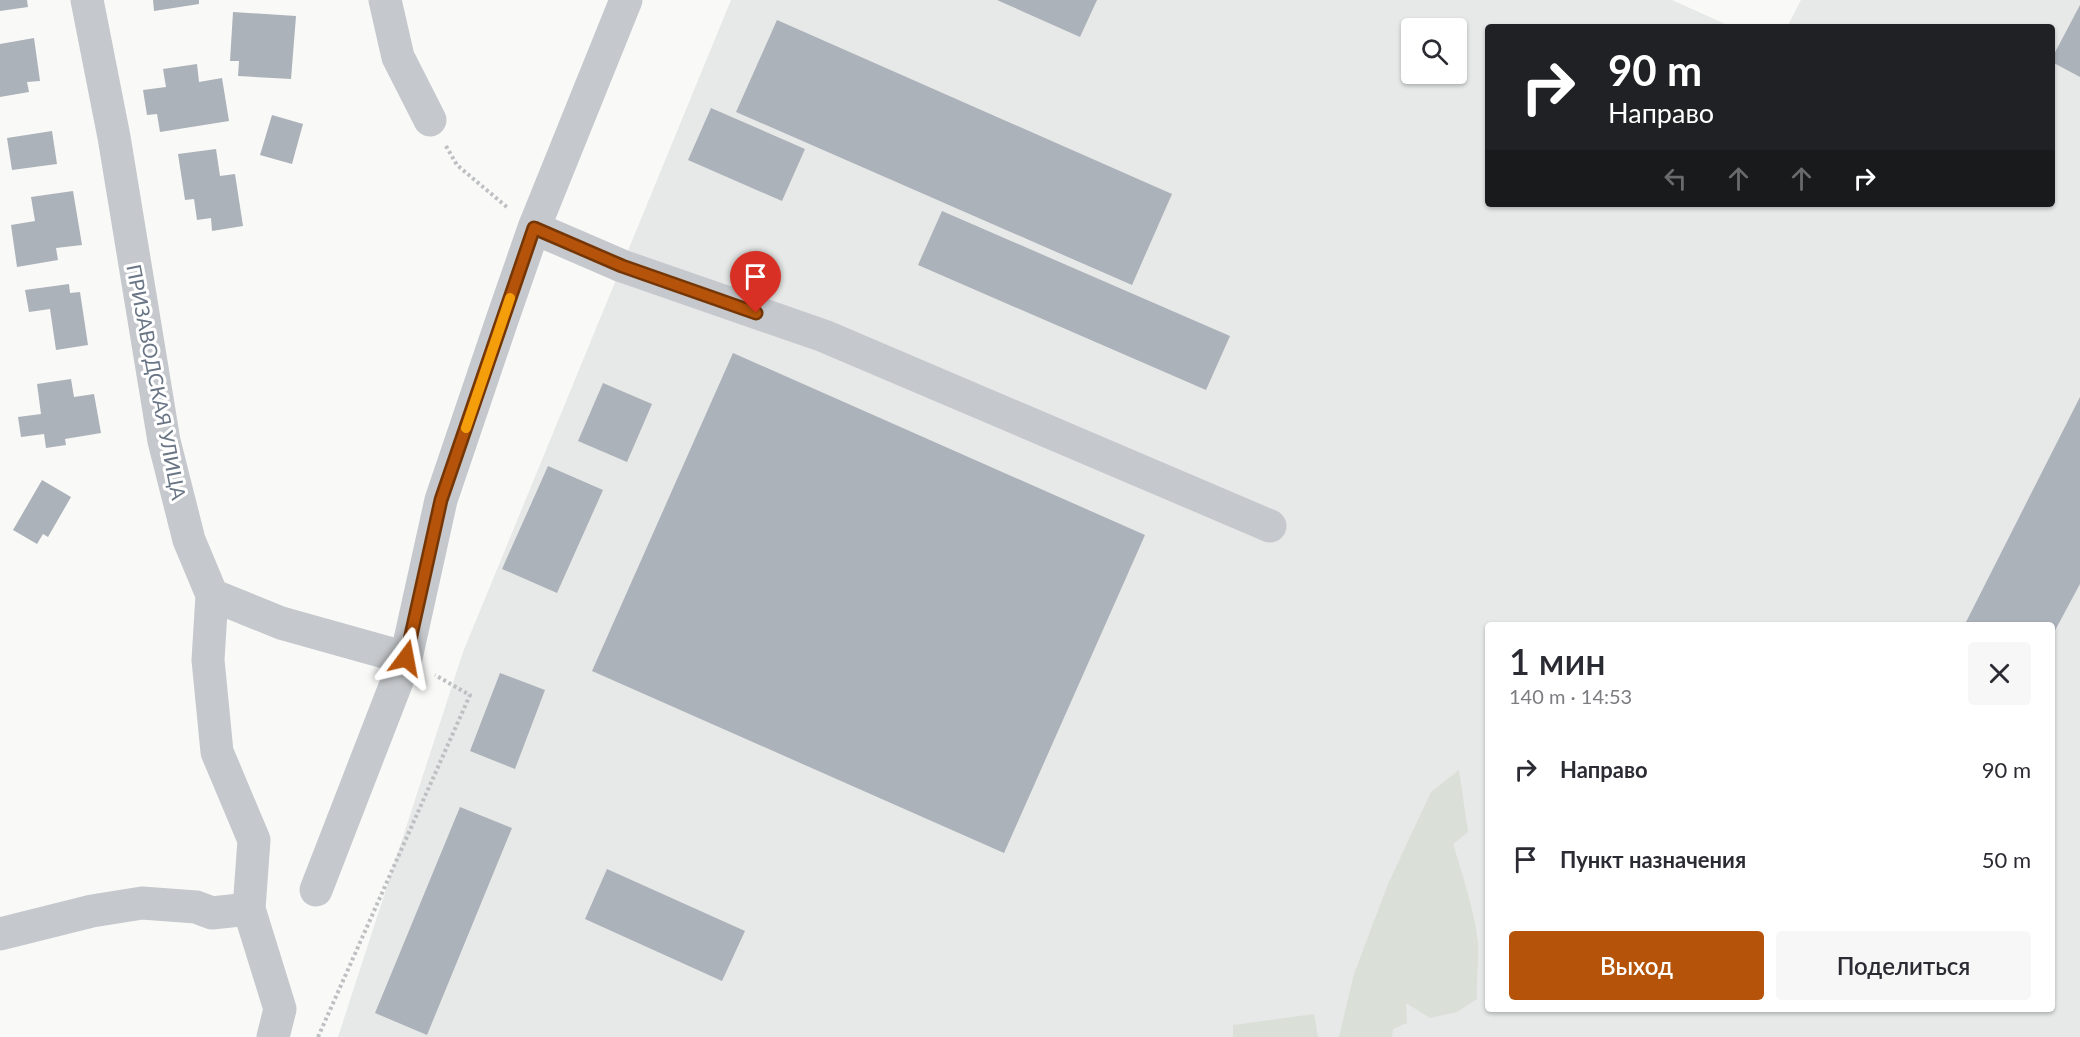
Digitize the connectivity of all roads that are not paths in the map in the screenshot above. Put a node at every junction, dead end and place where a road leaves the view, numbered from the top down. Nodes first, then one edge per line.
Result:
1 (87, 0) edge
2 (385, 0) edge
3 (626, 0) edge
4 (430, 120) road end
5 (534, 228) junction
6 (1270, 526) dead end
7 (212, 595) junction
8 (406, 658) junction
9 (316, 890) dead end
10 (249, 909) junction
11 (0, 934) edge
12 (279, 1035) edge

1 - 7 street, ПРИЗАВОДСКАЯ УЛИЦА
2 - 4 street
3 - 5 street
5 - 6 street
5 - 8 street
7 - 8 street
7 - 10 street, ПРИЗАВОДСКАЯ УЛИЦА
8 - 9 street
10 - 11 street
10 - 12 street, ПРИЗАВОДСКАЯ УЛИЦА

